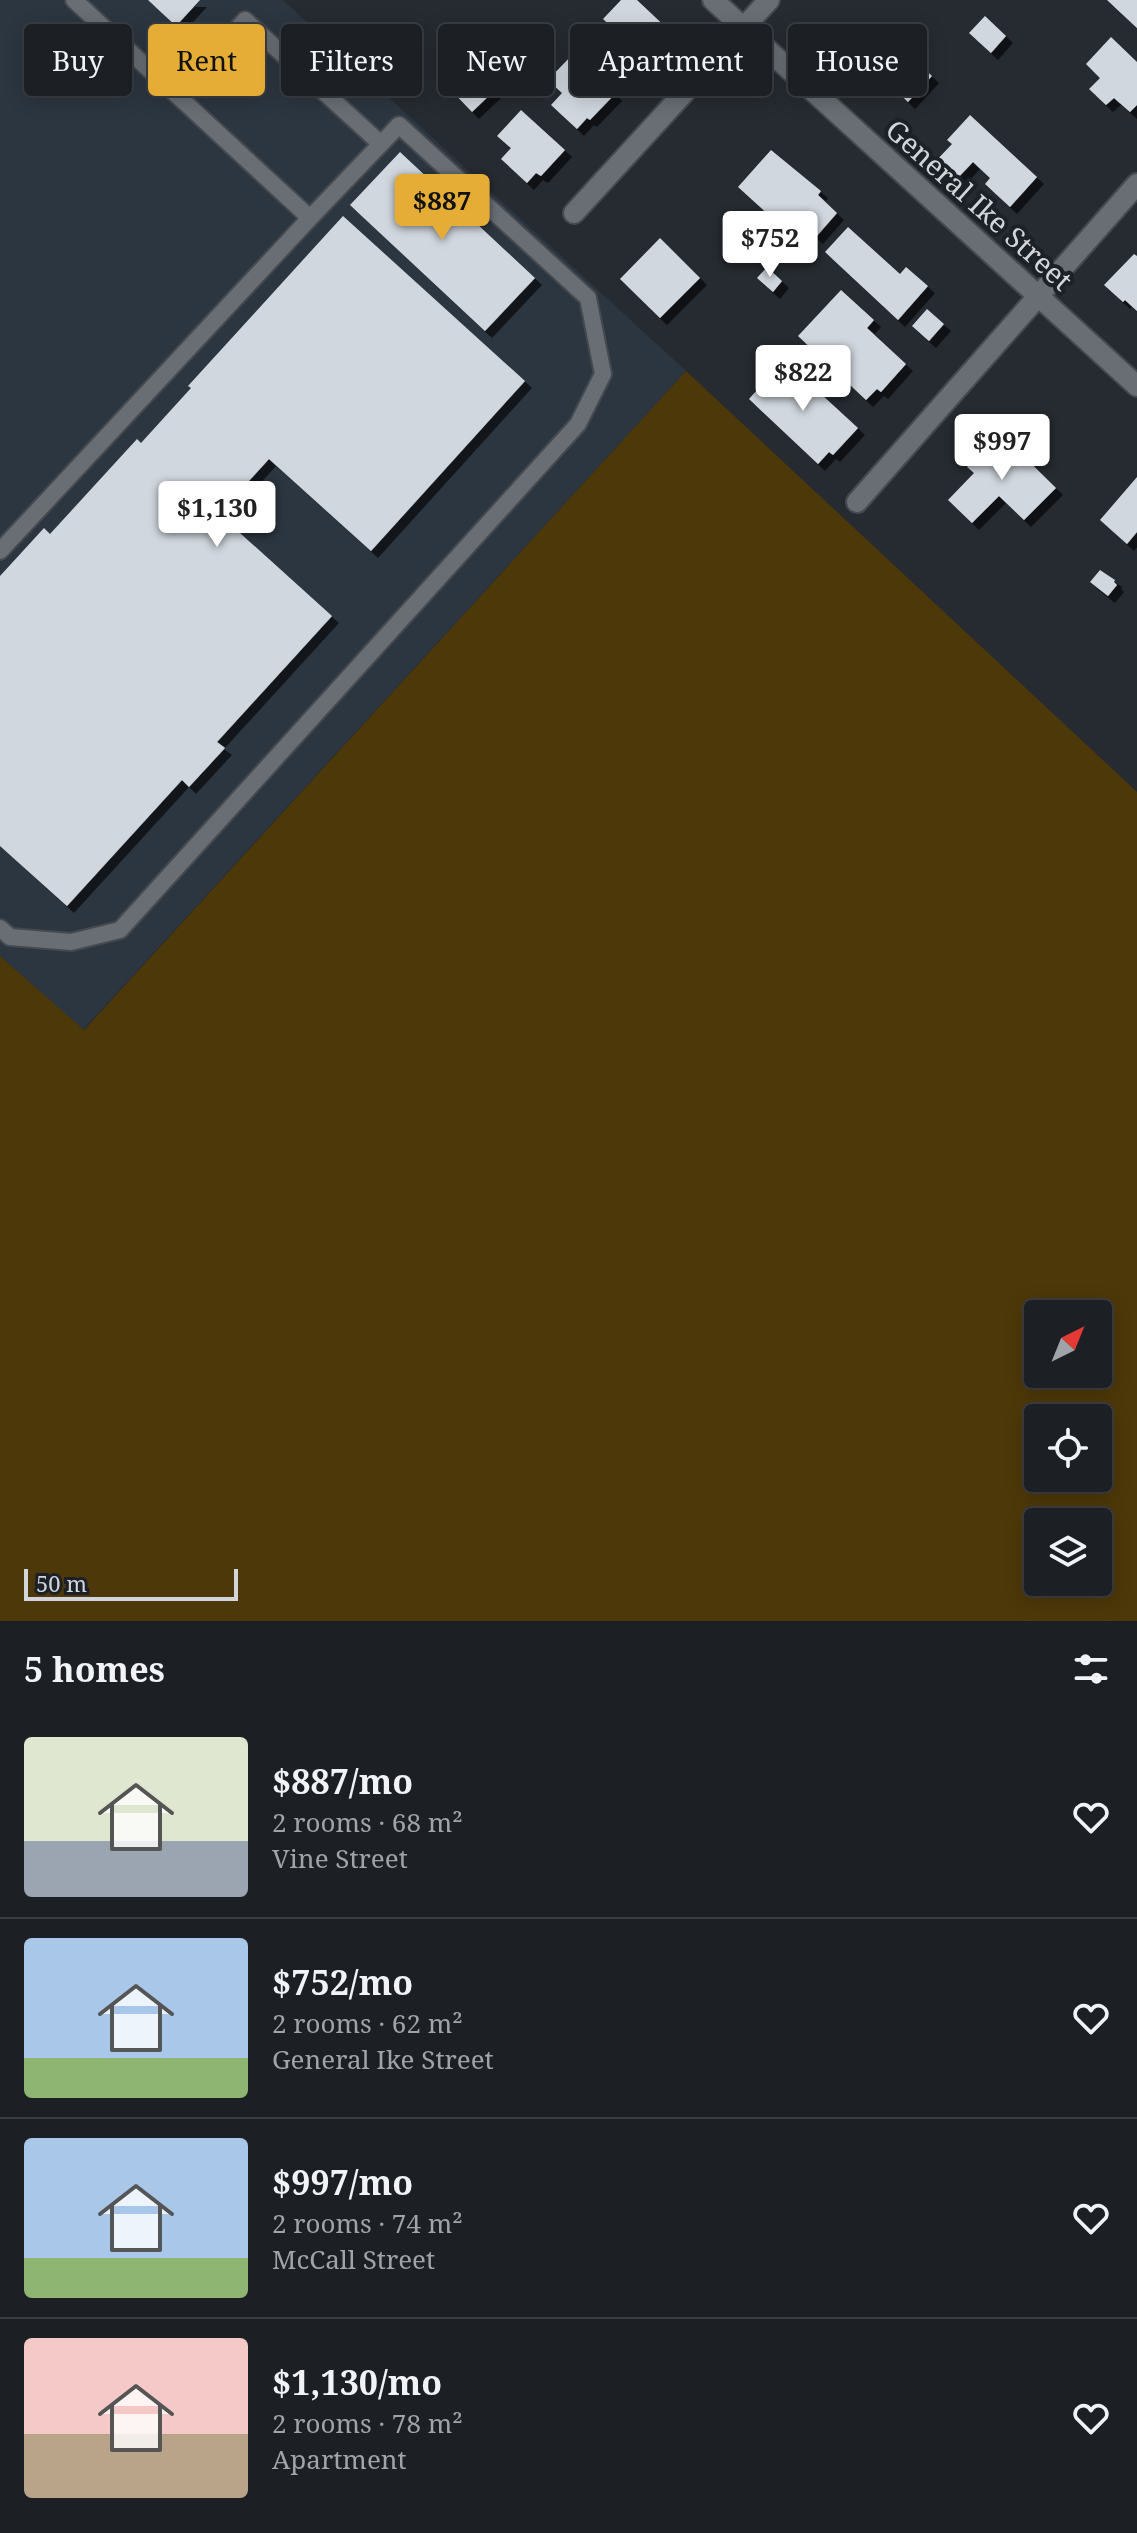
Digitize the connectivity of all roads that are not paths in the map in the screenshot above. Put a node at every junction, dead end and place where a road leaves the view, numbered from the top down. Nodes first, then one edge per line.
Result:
1 (74, 0) edge
2 (713, 0) edge
3 (769, 0) edge
4 (739, 24) edge
5 (747, 24) edge
6 (265, 38) edge
7 (772, 54) edge
8 (148, 68) edge
9 (178, 96) edge
10 (681, 96) edge
11 (381, 144) junction
12 (1137, 184) edge
13 (574, 213) dead end
14 (310, 218) junction
15 (1038, 296) junction
16 (1137, 386) edge
17 (857, 502) dead end
18 (0, 551) edge
19 (0, 928) edge

1 - 8 lane
2 - 4 street, General Ike Street
3 - 5 street
6 - 11 lane
7 - 15 street, General Ike Street
9 - 14 lane
10 - 13 street
11 - 14 lane
11 - 19 lane
12 - 15 street
14 - 18 lane
15 - 16 street, General Ike Street
15 - 17 street

